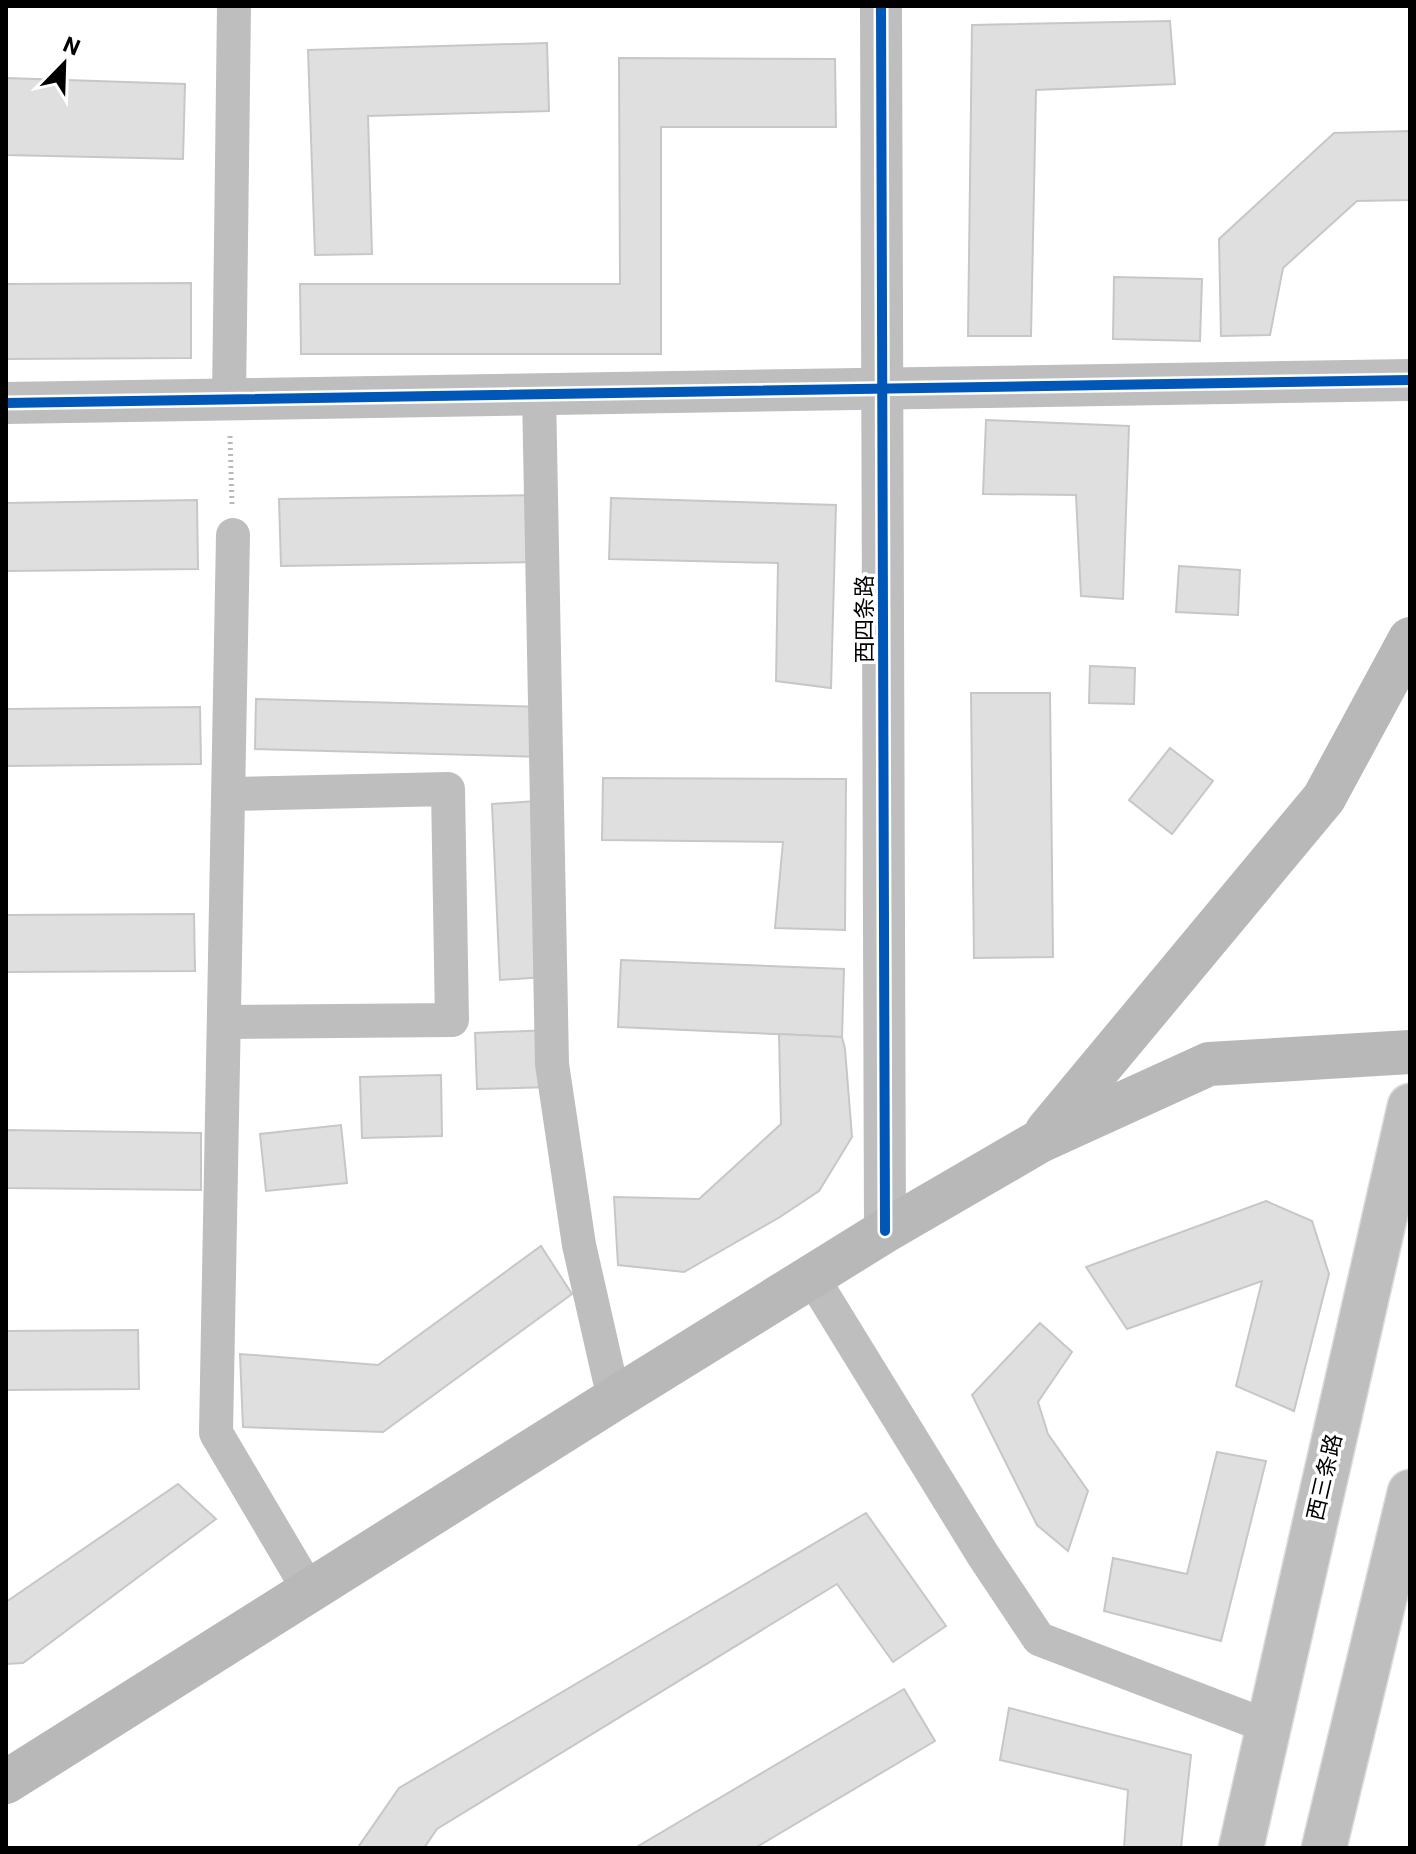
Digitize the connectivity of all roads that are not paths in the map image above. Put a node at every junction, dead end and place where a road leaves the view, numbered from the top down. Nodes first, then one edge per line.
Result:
1 (234, 6) edge
2 (881, 6) edge
3 (1410, 380) edge
4 (884, 388) junction
5 (539, 393) junction
6 (229, 399) junction
7 (6, 403) edge
8 (233, 535) road end
9 (1410, 639) edge
10 (229, 794) junction
11 (224, 1022) junction
12 (1410, 1052) edge
13 (1410, 1106) edge
14 (1040, 1141) junction
15 (885, 1231) junction
16 (812, 1277) junction
17 (614, 1399) junction
18 (1410, 1492) edge
19 (310, 1592) junction
20 (1267, 1726) junction
21 (6, 1782) edge
22 (1241, 1848) edge
23 (1324, 1848) edge

1 - 6 street
2 - 4 street, 西四条路
3 - 4 street
4 - 5 street
4 - 15 street, 西四条路
5 - 6 street
5 - 17 street
6 - 7 street
8 - 10 street
9 - 14 main road
10 - 11 street
10 - 11 street
11 - 19 street
12 - 14 main road
13 - 20 main road, 西三条路
14 - 15 main road
15 - 16 main road
16 - 17 main road
16 - 20 street
17 - 19 main road
18 - 23 main road
19 - 21 main road
20 - 22 main road, 西三条路

